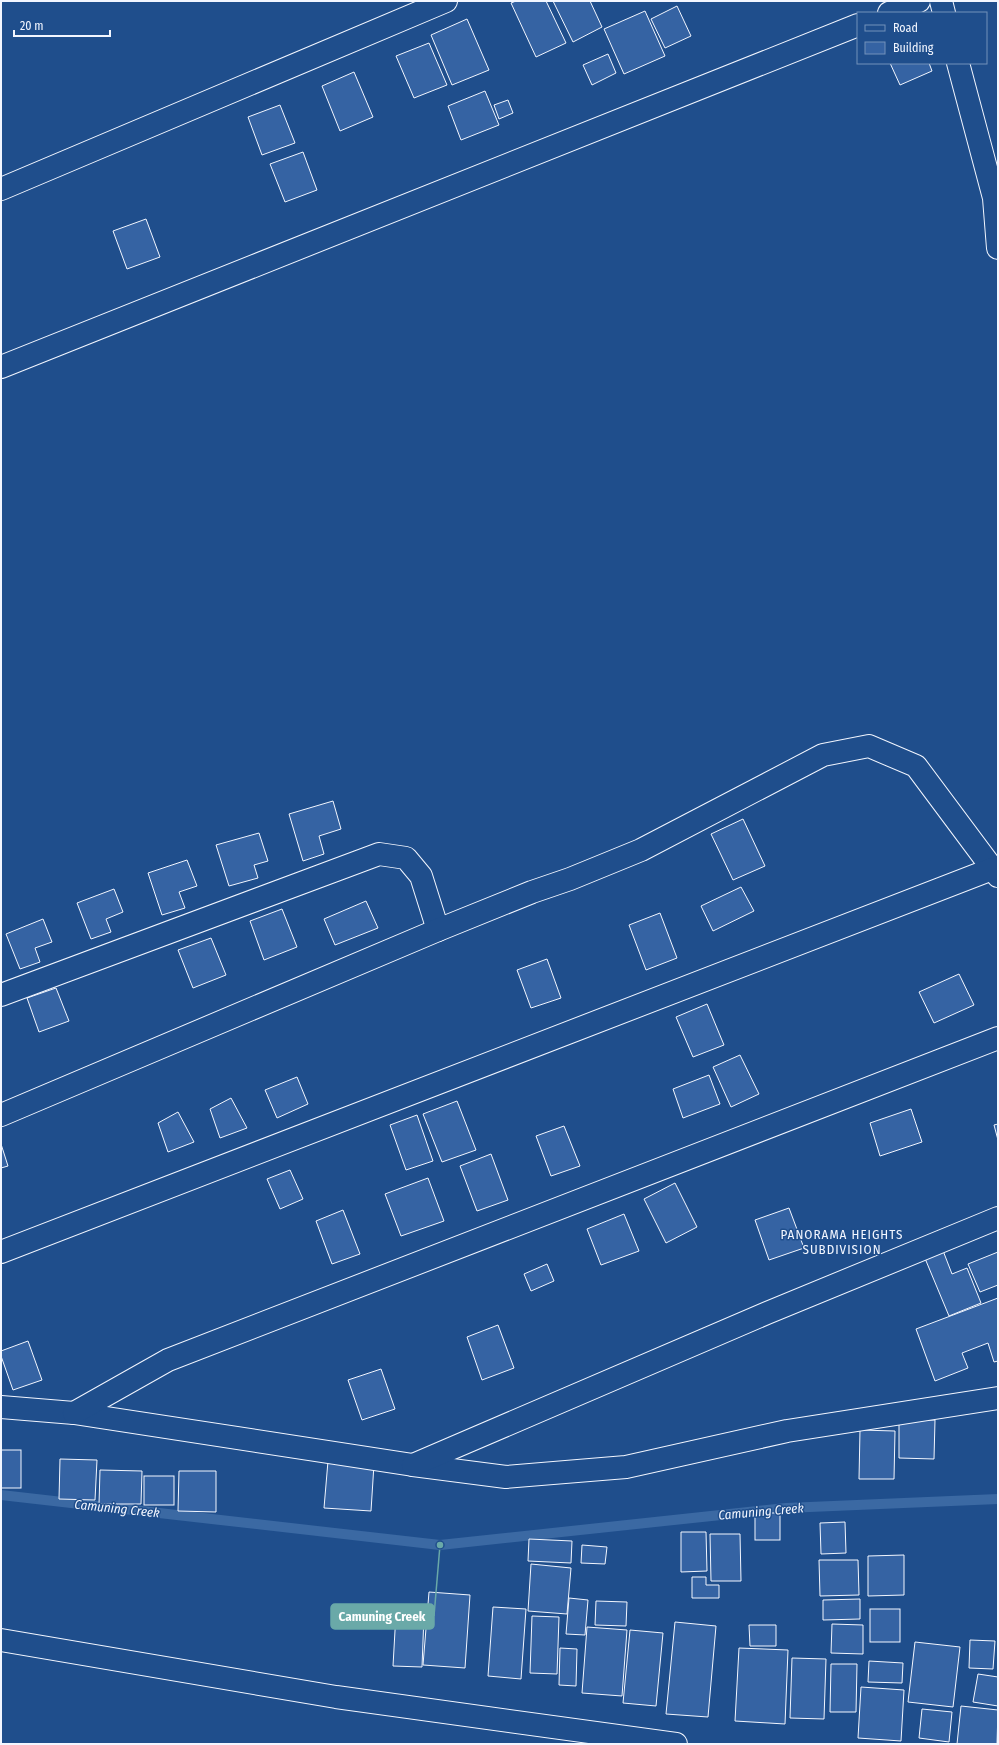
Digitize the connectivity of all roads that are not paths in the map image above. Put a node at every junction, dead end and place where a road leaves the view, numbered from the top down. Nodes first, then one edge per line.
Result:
1 (446, 1) edge
2 (919, 1) edge
3 (941, 1) edge
4 (892, 12) edge
5 (944, 12) edge
6 (857, 25) edge
7 (958, 64) edge
8 (1, 189) edge
9 (996, 199) edge
10 (998, 248) edge
11 (1, 367) edge
12 (995, 872) edge
13 (438, 930) junction
14 (1, 995) edge
15 (998, 1038) edge
16 (1, 1115) edge
17 (998, 1218) edge
18 (1, 1252) edge
19 (998, 1398) edge
20 (1, 1407) edge
21 (74, 1413) junction
22 (413, 1465) junction
23 (1, 1640) edge
24 (676, 1744) edge

1 - 8 street
2 - 4 street
3 - 5 street
6 - 11 street
7 - 9 street
9 - 10 street
12 - 13 street
12 - 18 street
13 - 14 street
13 - 16 street
15 - 21 street
17 - 22 street
19 - 22 street
20 - 21 street
21 - 22 street
23 - 24 street

